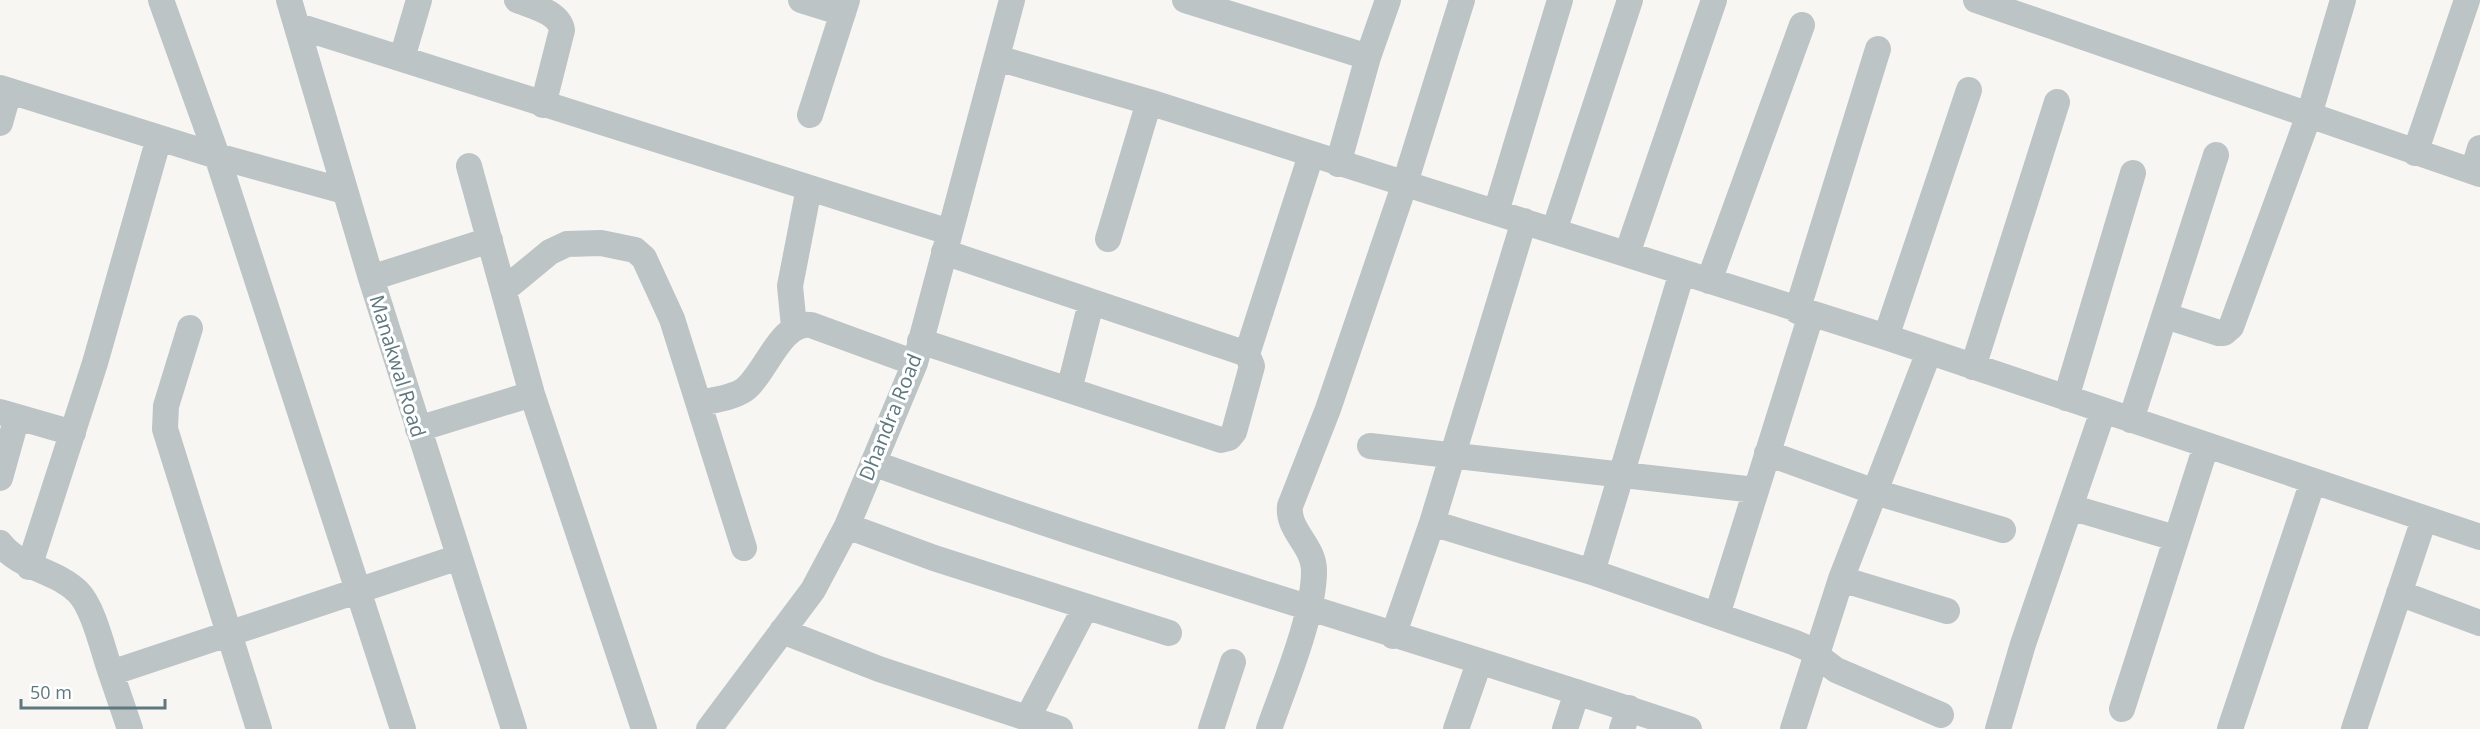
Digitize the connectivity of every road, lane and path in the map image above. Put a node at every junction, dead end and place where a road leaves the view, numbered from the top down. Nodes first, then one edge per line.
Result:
1 (161, 0) edge
2 (290, 0) edge
3 (419, 0) edge
4 (517, 0) edge
5 (801, 0) edge
6 (1012, 0) edge
7 (1185, 0) edge
8 (1388, 0) edge
9 (1462, 0) edge
10 (1560, 0) edge
11 (1630, 0) edge
12 (1714, 0) edge
13 (1976, 0) edge
14 (2343, 0) edge
15 (2468, 0) edge
16 (845, 6) edge
17 (1802, 25) dead end
18 (298, 26) junction
19 (1878, 49) dead end
20 (1368, 57) junction
21 (402, 58) junction
22 (997, 58) junction
23 (4, 90) edge
24 (1969, 90) dead end
25 (1149, 102) junction
26 (2057, 102) dead end
27 (543, 105) junction
28 (810, 115) dead end
29 (2309, 115) junction
30 (0, 123) edge
31 (159, 138) junction
32 (2415, 153) junction
33 (1311, 155) junction
34 (2216, 155) dead end
35 (217, 156) junction
36 (1338, 164) junction
37 (2478, 164) edge
38 (469, 166) dead end
39 (2133, 173) dead end
40 (1405, 183) junction
41 (809, 188) junction
42 (344, 191) junction
43 (1496, 212) junction
44 (1524, 221) junction
45 (1554, 231) junction
46 (1108, 239) dead end
47 (490, 240) junction
48 (946, 242) junction
49 (1627, 254) junction
50 (1682, 272) junction
51 (371, 278) junction
52 (1709, 281) junction
53 (504, 290) junction
54 (1091, 303) junction
55 (1804, 313) junction
56 (2166, 316) junction
57 (794, 327) junction
58 (190, 328) dead end
59 (1886, 337) junction
60 (917, 352) junction
61 (1929, 352) junction
62 (1247, 354) junction
63 (1973, 367) junction
64 (1068, 390) junction
65 (532, 394) junction
66 (2066, 398) junction
67 (699, 403) junction
68 (2103, 411) junction
69 (9, 415) edge
70 (2131, 420) junction
71 (418, 429) junction
72 (73, 433) junction
73 (2206, 446) junction
74 (1370, 447) dead end
75 (1767, 453) junction
76 (1450, 456) junction
77 (873, 462) junction
78 (1619, 475) junction
79 (0, 478) edge
80 (2313, 481) junction
81 (1755, 490) junction
82 (1875, 492) junction
83 (2070, 507) junction
84 (2424, 519) junction
85 (1432, 523) junction
86 (847, 526) junction
87 (2002, 530) dead end
88 (2480, 537) edge
89 (2175, 538) junction
90 (0, 543) edge
91 (744, 548) dead end
92 (459, 557) junction
93 (29, 567) junction
94 (1592, 572) junction
95 (1841, 579) junction
96 (360, 591) junction
97 (2399, 593) junction
98 (1085, 608) junction
99 (1309, 609) junction
100 (1947, 611) dead end
101 (1717, 615) junction
102 (2480, 623) edge
103 (782, 631) junction
104 (228, 633) junction
105 (1169, 633) dead end
106 (1393, 636) junction
107 (1816, 654) junction
108 (1233, 662) dead end
109 (1479, 663) junction
110 (111, 673) junction
111 (1577, 692) junction
112 (2122, 709) dead end
113 (1941, 715) dead end
114 (1027, 719) junction
115 (1626, 719) edge
116 (2007, 726) edge
117 (130, 729) edge
118 (259, 729) edge
119 (403, 729) edge
120 (514, 729) edge
121 (644, 729) edge
122 (709, 729) edge
123 (1060, 729) edge
124 (1211, 729) edge
125 (1269, 729) edge
126 (1456, 729) edge
127 (1565, 729) edge
128 (1689, 729) edge
129 (1793, 729) edge
130 (2230, 729) edge
131 (2354, 729) edge

1 - 35 street
2 - 18 street, Manakwal Road
3 - 21 street
4 - 27 street
5 - 16 street
6 - 22 street, Dhandra Road
7 - 20 street
8 - 20 street
9 - 40 street
10 - 43 street
11 - 45 street
12 - 49 street
13 - 29 street
14 - 29 street
15 - 32 street
16 - 28 street
17 - 52 street
18 - 21 street
18 - 42 street, Manakwal Road
19 - 55 street
20 - 36 street
21 - 27 street
22 - 25 street
22 - 48 street, Dhandra Road
23 - 30 street
23 - 31 street
24 - 59 street
25 - 33 street
25 - 46 street
26 - 63 street
27 - 41 street
29 - 32 street
29 - 56 street
31 - 35 street
31 - 72 street
32 - 37 street
33 - 36 street
33 - 62 street
34 - 56 street
35 - 42 street
35 - 96 street
36 - 40 street
38 - 47 street
39 - 66 street
40 - 43 street
40 - 99 street
41 - 48 street
41 - 57 street
42 - 51 street, Manakwal Road
43 - 44 street
44 - 45 street
44 - 76 street
45 - 49 street
47 - 51 street
47 - 53 street
48 - 54 street
48 - 60 street, Dhandra Road
49 - 50 street
50 - 52 street
50 - 78 street
51 - 71 street, Manakwal Road
52 - 55 street
53 - 65 street
53 - 67 street
54 - 62 street
54 - 64 street
55 - 59 street
55 - 75 street
56 - 70 street
57 - 60 street
57 - 67 street
58 - 104 street
59 - 61 street
60 - 64 street
60 - 77 street, Dhandra Road
61 - 63 street
61 - 82 street
62 - 64 street
63 - 66 street
65 - 71 street
65 - 121 street
66 - 68 street
67 - 91 street
68 - 70 street
68 - 83 street
69 - 72 street
69 - 79 street
70 - 73 street
71 - 92 street, Manakwal Road
72 - 93 street
73 - 80 street
73 - 89 street
74 - 76 street
75 - 81 street
75 - 82 street
76 - 78 street
76 - 85 street
77 - 86 street, Dhandra Road
77 - 99 street
78 - 81 street
78 - 94 street
80 - 84 street
80 - 130 street
81 - 101 street
82 - 87 street
82 - 95 street
83 - 89 street
83 - 116 street
84 - 88 street
84 - 97 street
85 - 94 street
85 - 106 street
86 - 98 street
86 - 103 street, Dhandra Road
89 - 112 street
90 - 93 street
92 - 96 street
92 - 120 street, Manakwal Road
93 - 110 street
94 - 101 street
95 - 100 street
95 - 107 street
96 - 104 street
96 - 119 street
97 - 102 street
97 - 131 street
98 - 105 street
98 - 114 street
99 - 106 street
99 - 125 street
101 - 107 street
103 - 114 street
103 - 122 street, Dhandra Road
104 - 110 street
104 - 118 street
106 - 109 street
107 - 113 street
107 - 129 street
108 - 124 street
109 - 111 street
109 - 126 street
110 - 117 street
111 - 115 street
111 - 127 street
114 - 123 street
115 - 128 street

